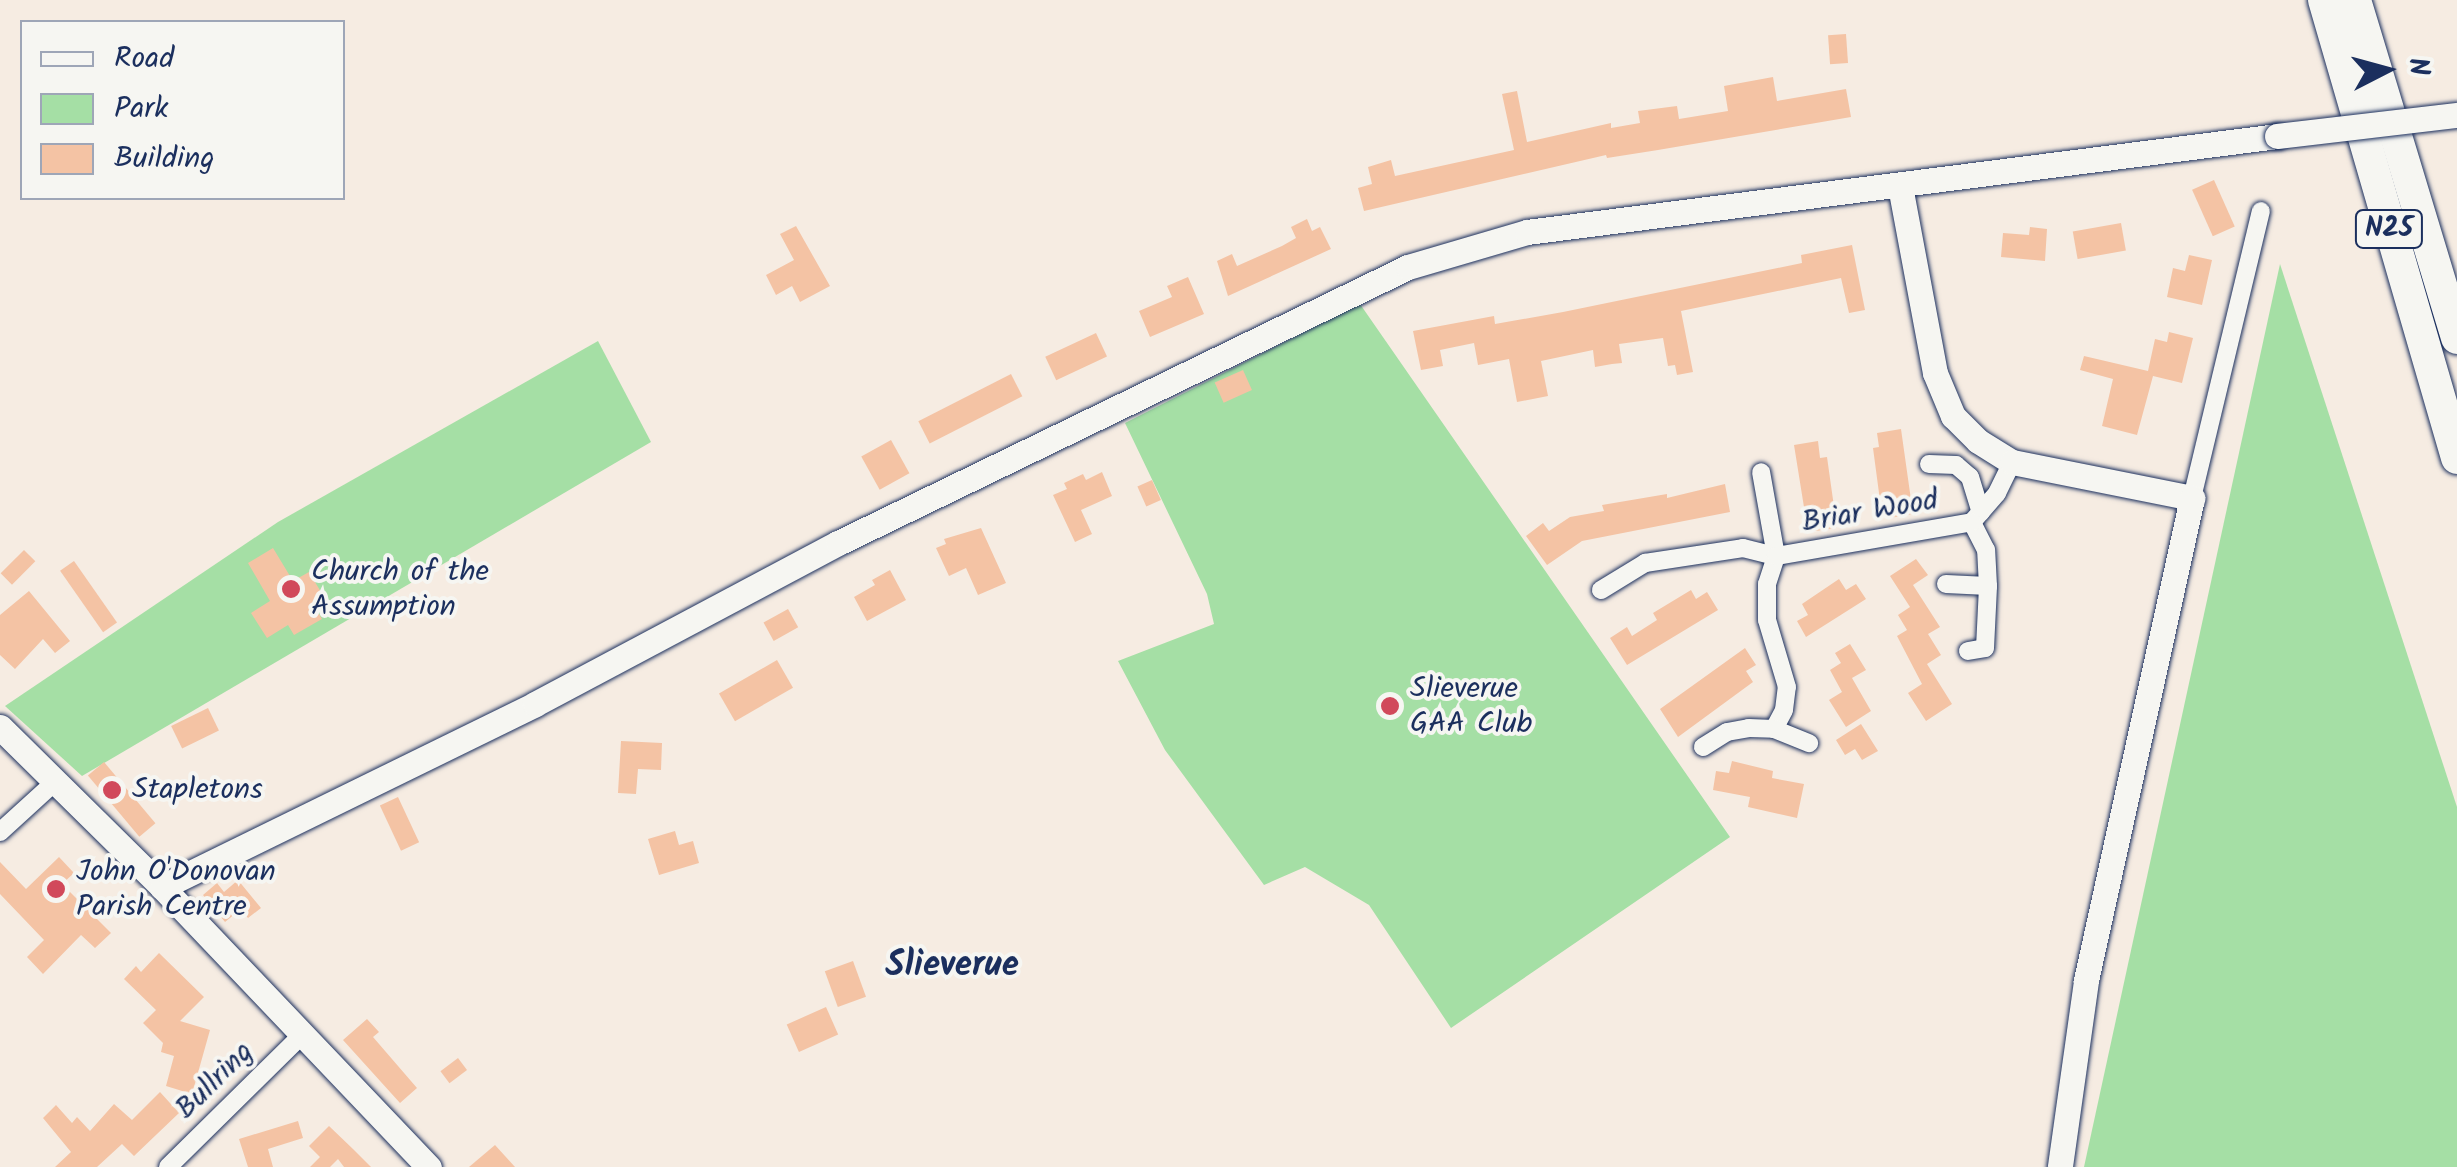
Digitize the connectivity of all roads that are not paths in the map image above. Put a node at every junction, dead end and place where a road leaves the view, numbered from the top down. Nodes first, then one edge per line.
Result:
1 (2324, 0) edge
2 (2356, 0) edge
3 (2457, 115) edge
4 (1900, 186) junction
5 (2260, 211) dead end
6 (2457, 338) edge
7 (2457, 458) edge
8 (2012, 462) junction
9 (1929, 464) dead end
10 (1762, 472) dead end
11 (2192, 498) junction
12 (1977, 517) junction
13 (1776, 556) junction
14 (1946, 584) dead end
15 (1988, 586) junction
16 (1600, 590) dead end
17 (1968, 651) dead end
18 (0, 727) edge
19 (1774, 729) junction
20 (1809, 743) dead end
21 (1703, 746) dead end
22 (57, 780) junction
23 (0, 832) edge
24 (162, 887) junction
25 (302, 1035) junction
26 (168, 1167) edge
27 (429, 1167) edge
28 (2060, 1167) edge

1 - 7 highway, N25
2 - 6 highway, N25
3 - 4 street, bridge
4 - 8 street
4 - 24 street
5 - 11 street
8 - 11 street
8 - 12 street, Briar Wood
9 - 12 street, Briar Wood
10 - 13 street, Briar Wood
11 - 28 street
12 - 13 street, Briar Wood
12 - 15 street, Briar Wood
13 - 16 street, Briar Wood
13 - 19 street, Briar Wood
14 - 15 street
15 - 17 street, Briar Wood
18 - 22 street
19 - 20 street
19 - 21 street
22 - 23 street
22 - 24 street
24 - 25 street
25 - 26 street, Bullring
25 - 27 street

